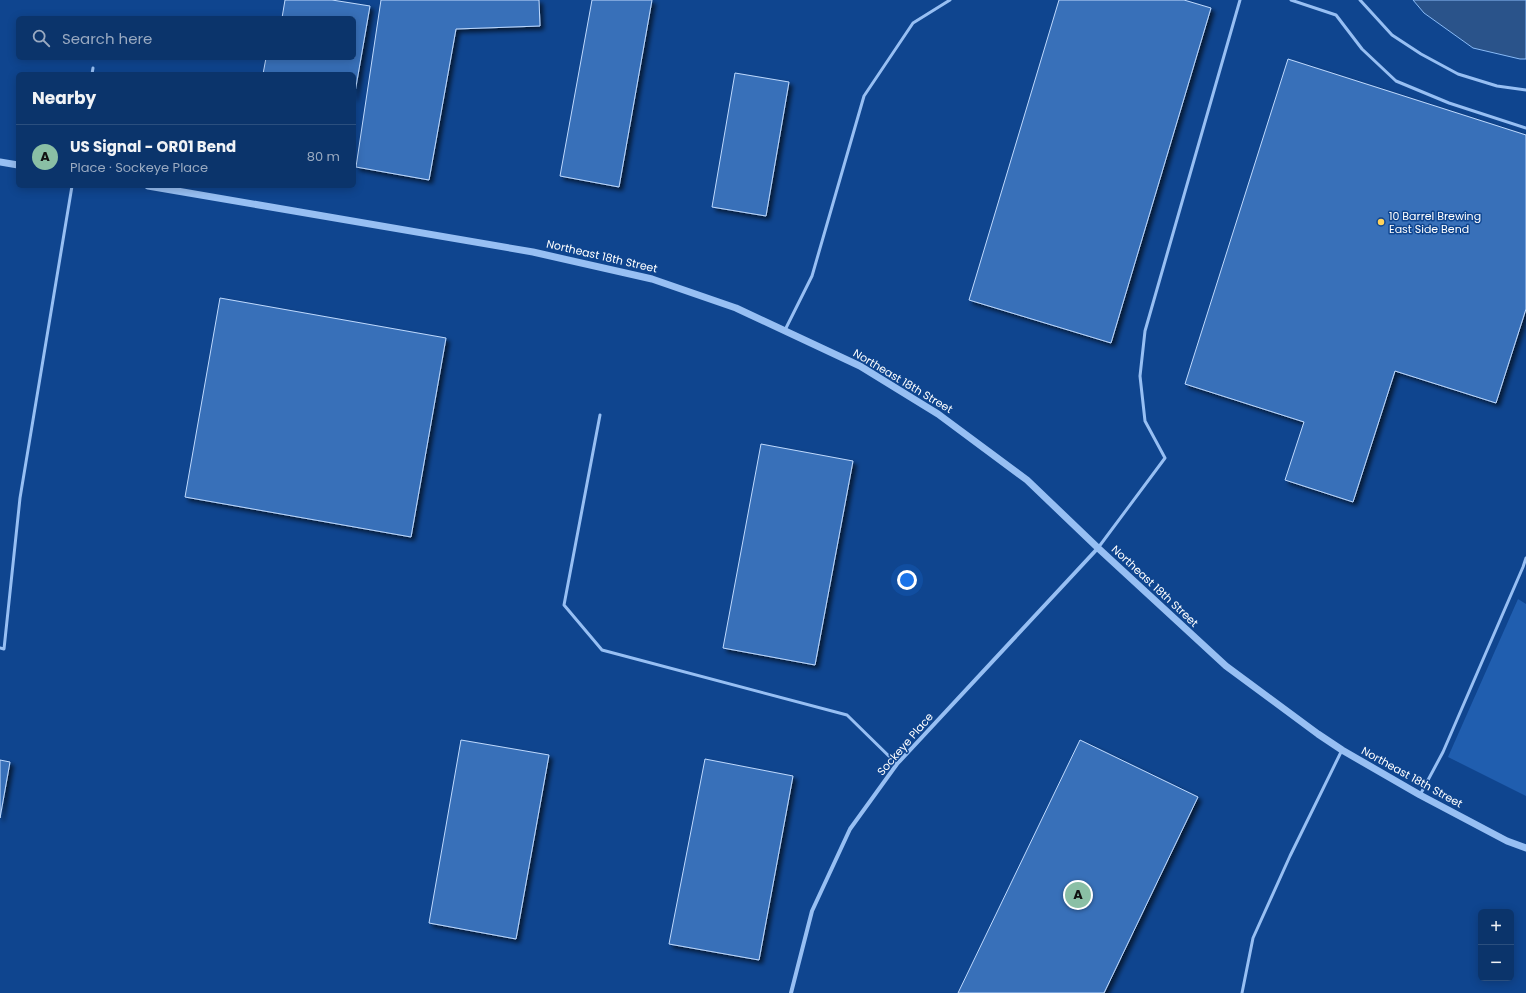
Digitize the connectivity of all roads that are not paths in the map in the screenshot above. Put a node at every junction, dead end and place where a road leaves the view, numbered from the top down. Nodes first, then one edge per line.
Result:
1 (950, 0) edge
2 (1240, 0) edge
3 (1291, 0) edge
4 (1360, 0) edge
5 (93, 68) dead end
6 (92, 72) edge
7 (1526, 90) edge
8 (1526, 128) edge
9 (0, 162) edge
10 (16, 165) edge
11 (72, 188) edge
12 (160, 188) edge
13 (785, 330) junction
14 (600, 415) dead end
15 (1098, 548) junction
16 (1526, 558) edge
17 (0, 648) edge
18 (1342, 750) junction
19 (897, 764) junction
20 (1420, 795) junction
21 (1526, 848) edge
22 (792, 993) edge
23 (1242, 993) edge

1 - 13 lane
2 - 15 lane
3 - 8 lane
4 - 7 lane
5 - 6 lane
9 - 10 street
11 - 17 lane
12 - 13 street, Northeast 18th Street
13 - 15 street, Northeast 18th Street
14 - 19 lane
15 - 18 street, Northeast 18th Street
15 - 19 street, Sockeye Place
16 - 20 lane
18 - 20 street, Northeast 18th Street
18 - 23 lane
19 - 22 street, Sockeye Place
20 - 21 street, Northeast 18th Street

